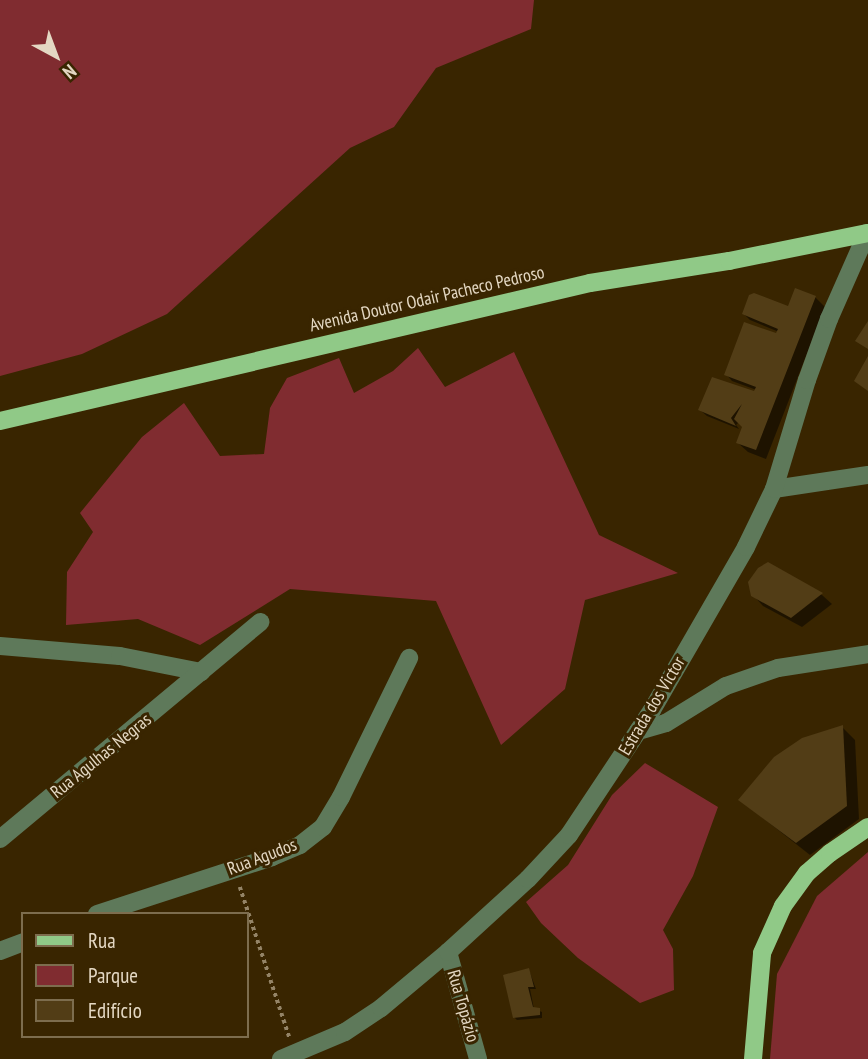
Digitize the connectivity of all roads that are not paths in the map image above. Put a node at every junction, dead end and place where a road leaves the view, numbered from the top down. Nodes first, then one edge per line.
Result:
1 (868, 233) edge
2 (0, 421) edge
3 (868, 475) edge
4 (775, 489) junction
5 (260, 622) dead end
6 (0, 646) edge
7 (868, 654) edge
8 (409, 658) dead end
9 (201, 672) junction
10 (638, 731) junction
11 (868, 827) edge
12 (0, 839) edge
13 (103, 912) edge
14 (21, 943) edge
15 (0, 951) edge
16 (450, 951) junction
17 (288, 1057) edge
18 (478, 1059) edge
19 (753, 1059) edge

1 - 2 main road, Avenida Doutor Odair Pacheco Pedroso
1 - 4 street, Estrada dos Victor
3 - 4 street
4 - 10 street, Estrada dos Victor
5 - 9 street, Rua Agulhas Negras
6 - 9 street
7 - 10 street
8 - 13 street, Rua Agudos
9 - 12 street, Rua Agulhas Negras
10 - 16 street, Estrada dos Victor
11 - 19 main road
14 - 15 street
16 - 17 street, Estrada dos Victor
16 - 18 street, Rua Topázio

